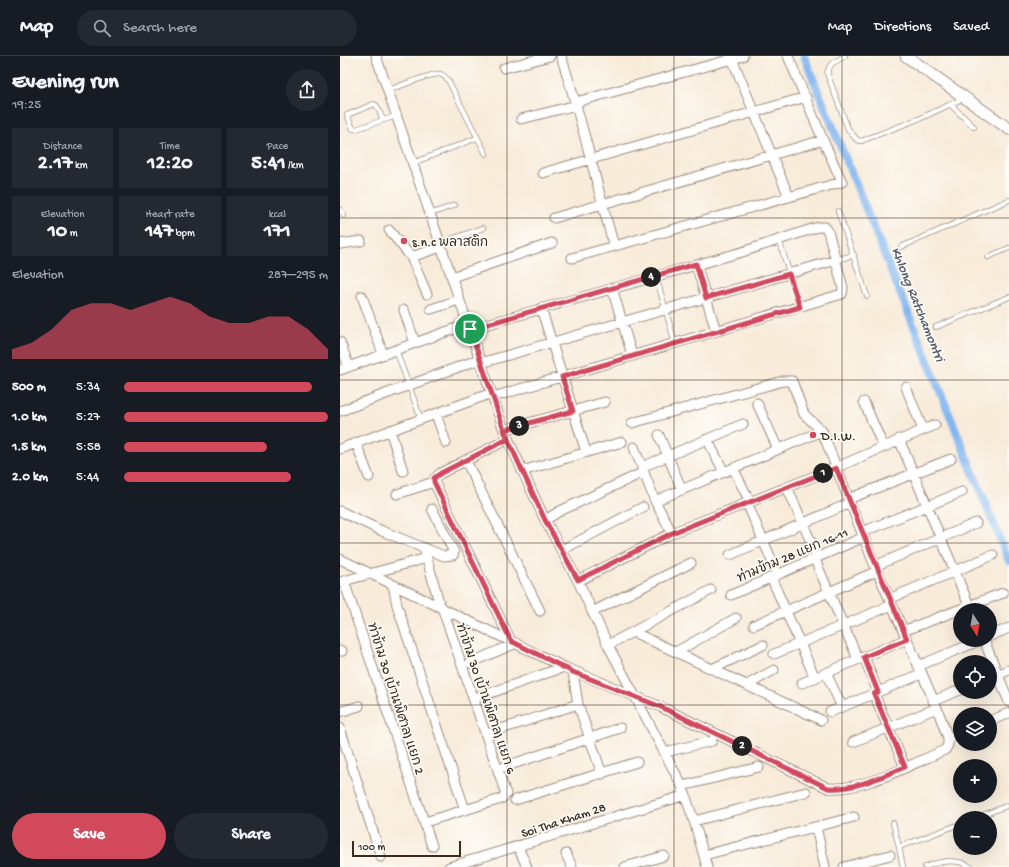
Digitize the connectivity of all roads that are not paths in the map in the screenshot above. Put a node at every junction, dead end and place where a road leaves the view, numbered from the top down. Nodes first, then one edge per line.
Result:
1 (376, 56) edge
2 (550, 56) edge
3 (561, 56) edge
4 (743, 56) edge
5 (788, 56) edge
6 (845, 56) edge
7 (906, 56) edge
8 (731, 58) edge
9 (504, 68) dead end
10 (387, 90) junction
11 (806, 97) junction
12 (965, 97) junction
13 (576, 103) junction
14 (950, 105) junction
15 (754, 113) junction
16 (396, 116) junction
17 (521, 119) dead end
18 (383, 120) junction
19 (974, 127) dead end
20 (1009, 129) edge
21 (478, 138) junction
22 (823, 140) junction
23 (486, 154) dead end
24 (772, 156) junction
25 (589, 160) junction
26 (413, 163) junction
27 (543, 173) dead end
28 (789, 197) junction
29 (1009, 200) edge
30 (602, 204) junction
31 (455, 205) dead end
32 (340, 210) edge
33 (838, 211) dead end
34 (430, 214) junction
35 (344, 215) dead end
36 (554, 218) dead end
37 (483, 228) dead end
38 (389, 230) dead end
39 (779, 240) junction
40 (361, 241) dead end
41 (552, 243) dead end
42 (340, 244) edge
43 (441, 245) junction
44 (614, 246) junction
45 (901, 247) dead end
46 (1009, 248) edge
47 (854, 255) junction
48 (411, 257) junction
49 (988, 257) dead end
50 (572, 258) dead end
51 (836, 260) junction
52 (696, 264) junction
53 (789, 274) junction
54 (656, 276) junction
55 (452, 277) junction
56 (612, 288) junction
57 (426, 294) dead end
58 (362, 296) dead end
59 (867, 296) dead end
60 (1009, 297) edge
61 (706, 298) junction
62 (459, 300) junction
63 (800, 307) junction
64 (541, 308) junction
65 (431, 309) dead end
66 (404, 310) dead end
67 (665, 310) junction
68 (622, 323) junction
69 (469, 326) junction
70 (936, 327) dead end
71 (716, 331) junction
72 (340, 342) edge
73 (415, 343) junction
74 (551, 343) junction
75 (675, 343) junction
76 (396, 350) junction
77 (383, 354) junction
78 (632, 355) junction
79 (481, 361) junction
80 (344, 368) edge
81 (562, 377) junction
82 (409, 385) junction
83 (906, 387) dead end
84 (492, 395) junction
85 (605, 402) dead end
86 (864, 402) dead end
87 (757, 403) dead end
88 (340, 410) edge
89 (573, 411) junction
90 (436, 414) junction
91 (422, 419) junction
92 (632, 423) dead end
93 (743, 424) dead end
94 (935, 425) dead end
95 (390, 430) junction
96 (923, 430) junction
97 (822, 431) junction
98 (659, 434) dead end
99 (506, 435) junction
100 (707, 439) junction
101 (899, 439) junction
102 (622, 442) dead end
103 (356, 443) junction
104 (446, 443) dead end
105 (883, 446) junction
106 (634, 447) dead end
107 (340, 449) edge
108 (778, 449) junction
109 (586, 452) junction
110 (668, 456) junction
111 (951, 459) dead end
112 (466, 461) junction
113 (733, 468) junction
114 (836, 468) junction
115 (643, 469) junction
116 (403, 471) dead end
117 (522, 471) junction
118 (724, 472) junction
119 (914, 474) junction
120 (369, 477) dead end
121 (434, 482) junction
122 (787, 487) junction
123 (682, 490) junction
124 (962, 492) dead end
125 (397, 494) dead end
126 (655, 501) junction
127 (849, 501) junction
128 (749, 502) junction
129 (927, 506) junction
130 (643, 507) dead end
131 (432, 509) dead end
132 (340, 511) edge
133 (545, 520) junction
134 (803, 523) junction
135 (976, 523) dead end
136 (672, 533) junction
137 (863, 535) junction
138 (941, 538) junction
139 (763, 541) junction
140 (424, 548) junction
141 (562, 550) junction
142 (730, 555) dead end
143 (993, 555) dead end
144 (427, 558) junction
145 (340, 559) edge
146 (816, 559) junction
147 (691, 563) dead end
148 (876, 568) junction
149 (954, 571) junction
150 (369, 574) junction
151 (774, 576) junction
152 (578, 580) junction
153 (342, 582) edge
154 (394, 584) junction
155 (711, 590) dead end
156 (828, 592) junction
157 (1003, 593) dead end
158 (730, 595) dead end
159 (890, 602) junction
160 (968, 603) edge
161 (981, 603) edge
162 (441, 607) junction
163 (540, 611) dead end
164 (786, 611) junction
165 (592, 612) junction
166 (953, 615) edge
167 (736, 618) dead end
168 (754, 625) dead end
169 (843, 626) junction
170 (1009, 628) edge
171 (634, 632) junction
172 (997, 633) edge
173 (905, 635) junction
174 (514, 642) junction
175 (800, 643) junction
176 (608, 645) junction
177 (763, 645) dead end
178 (967, 647) edge
179 (676, 652) junction
180 (774, 654) dead end
181 (861, 658) junction
182 (470, 663) dead end
183 (564, 667) junction
184 (714, 668) junction
185 (774, 670) dead end
186 (919, 670) junction
187 (1009, 670) edge
188 (573, 672) junction
189 (826, 673) junction
190 (997, 675) edge
191 (815, 678) junction
192 (997, 681) edge
193 (802, 683) dead end
194 (747, 685) junction
195 (876, 693) junction
196 (953, 694) edge
197 (479, 697) dead end
198 (637, 697) junction
199 (1009, 702) edge
200 (578, 704) junction
201 (935, 704) junction
202 (359, 706) dead end
203 (842, 707) junction
204 (340, 712) edge
205 (830, 712) dead end
206 (1009, 713) edge
207 (997, 718) edge
208 (821, 720) dead end
209 (340, 728) edge
210 (620, 728) dead end
211 (889, 728) junction
212 (492, 732) dead end
213 (953, 736) edge
214 (948, 738) junction
215 (589, 739) junction
216 (712, 741) dead end
217 (853, 742) dead end
218 (665, 752) junction
219 (636, 762) dead end
220 (504, 767) dead end
221 (759, 767) dead end
222 (905, 767) junction
223 (602, 774) junction
224 (684, 791) junction
225 (806, 792) dead end
226 (515, 800) dead end
227 (1009, 805) edge
228 (466, 810) junction
229 (993, 811) edge
230 (854, 817) dead end
231 (694, 821) junction
232 (425, 822) junction
233 (893, 823) dead end
234 (816, 827) junction
235 (953, 827) edge
236 (432, 846) dead end
237 (518, 847) junction
238 (899, 847) junction
239 (566, 854) dead end
240 (704, 855) junction
241 (890, 855) dead end
242 (664, 856) dead end
243 (381, 857) dead end
244 (449, 867) edge
245 (527, 867) edge
246 (572, 867) edge
247 (625, 867) edge
248 (707, 867) edge
249 (825, 867) edge
250 (844, 867) edge
251 (903, 867) edge
252 (925, 867) edge
253 (971, 867) edge

1 - 10 street
2 - 9 street
3 - 13 street
4 - 8 street
5 - 11 street
6 - 14 lane
7 - 12 street
8 - 13 street
8 - 15 street
10 - 16 street
10 - 21 lane
11 - 15 street
11 - 22 street
12 - 14 lane
12 - 20 street
13 - 17 street
13 - 25 street
14 - 19 lane
15 - 24 street
15 - 25 street
16 - 18 lane
16 - 26 street
18 - 18 lane
21 - 23 lane
21 - 26 lane
22 - 24 street
22 - 28 street
24 - 28 street
24 - 30 street
25 - 27 street
25 - 30 street
26 - 34 street
28 - 44 street
29 - 45 lane
30 - 36 street
30 - 44 street
31 - 34 lane
32 - 35 lane
33 - 47 lane
34 - 43 street
37 - 43 lane
38 - 48 street
39 - 51 street
39 - 52 street
39 - 53 lane
40 - 42 street
41 - 55 street
43 - 48 street
43 - 55 street
44 - 50 street
46 - 49 lane
47 - 51 lane
47 - 59 lane
48 - 57 street
51 - 53 street
51 - 63 street
52 - 54 street
52 - 61 street
53 - 61 street
53 - 63 lane
54 - 56 street
54 - 67 lane
55 - 62 street
56 - 64 street
56 - 68 street
58 - 77 street
60 - 70 lane
61 - 67 street
61 - 71 street
62 - 65 street
62 - 69 street
63 - 71 street
64 - 69 street
64 - 74 street
66 - 73 street
67 - 68 street
67 - 75 lane
68 - 74 street
68 - 78 street
69 - 73 street
69 - 79 street
71 - 75 street
72 - 80 street
73 - 76 street
74 - 79 street
74 - 81 street
75 - 78 street
76 - 77 street
76 - 82 lane
77 - 80 street
78 - 81 street
79 - 82 street
79 - 84 street
81 - 84 street
81 - 89 street
82 - 88 street
82 - 91 lane
83 - 96 street
84 - 90 street
84 - 99 street
85 - 89 street
86 - 105 street
87 - 108 street
89 - 99 street
89 - 109 street
90 - 91 street
90 - 104 street
91 - 95 street
92 - 97 street
93 - 100 street
94 - 96 street
95 - 103 street
95 - 116 street
96 - 101 street
97 - 108 street
97 - 114 street
98 - 110 street
99 - 112 street
99 - 117 street
100 - 110 street
100 - 118 street
101 - 105 street
101 - 119 street
102 - 109 street
103 - 107 street
103 - 120 street
105 - 114 street
106 - 115 street
108 - 113 street
109 - 117 street
110 - 115 street
110 - 123 street
111 - 119 street
112 - 121 street
112 - 163 street
113 - 118 street
113 - 128 street
114 - 122 street
114 - 127 street
115 - 126 street
115 - 133 street
117 - 133 street
118 - 123 street
119 - 127 street
119 - 129 street
121 - 125 street
121 - 174 street
122 - 128 street
122 - 134 street
123 - 126 street
124 - 129 street, ท่ามข้าม 28 แยก 16-11
126 - 136 street
127 - 134 street
127 - 137 street
128 - 136 street
128 - 139 street
129 - 137 street, ท่ามข้าม 28 แยก 16-11
129 - 138 street
130 - 141 street
131 - 140 street
132 - 140 street
133 - 141 street
134 - 139 street
134 - 146 street
135 - 138 street
136 - 152 street
137 - 146 street, ท่ามข้าม 28 แยก 16-11
137 - 148 street
138 - 148 street
138 - 149 street
139 - 142 street
139 - 151 street
140 - 144 street, ท่าข้าม 30 (บ้านพิศาล) แยก 6
141 - 152 street
143 - 149 street
144 - 150 street
144 - 162 street, ท่าข้าม 30 (บ้านพิศาล) แยก 6
145 - 150 street
146 - 151 street, ท่ามข้าม 28 แยก 16-11
146 - 156 street
147 - 165 street
148 - 156 street
148 - 159 street
149 - 159 street
149 - 160 street
150 - 153 street
150 - 154 street
151 - 158 street, ท่ามข้าม 28 แยก 16-11
151 - 164 street
152 - 165 street
153 - 232 street, ท่าข้าม 30 (บ้านพิศาล) แยก 2
154 - 162 street
154 - 228 street
155 - 171 street
156 - 164 street
156 - 169 street
157 - 161 street
159 - 169 street
159 - 173 street
162 - 174 street
162 - 228 street, ท่าข้าม 30 (บ้านพิศาล) แยก 6
164 - 168 street
164 - 175 street
165 - 176 street
166 - 173 street
167 - 179 street
169 - 175 street
169 - 181 street
170 - 172 street
171 - 176 street
171 - 179 street
173 - 181 street
173 - 186 street
174 - 182 street
174 - 183 street
175 - 180 street
175 - 191 street
176 - 198 street
177 - 184 street
178 - 186 street
179 - 184 street
181 - 189 street
181 - 195 street
183 - 188 street
183 - 197 street
184 - 194 street
185 - 194 street
186 - 195 street
186 - 201 street
187 - 190 street
188 - 198 street
188 - 200 street
189 - 191 street
189 - 203 street
191 - 193 street
192 - 199 street
194 - 208 street
195 - 203 street
195 - 211 street
196 - 201 street
198 - 218 street
198 - 222 street
200 - 212 street
200 - 215 street
201 - 211 street
201 - 214 street
202 - 204 street
203 - 205 street
206 - 207 street
209 - 243 street
210 - 215 street
211 - 217 street
211 - 222 street
213 - 214 street
214 - 222 street
215 - 220 street
215 - 223 street
216 - 218 street
218 - 224 street
219 - 223 street
221 - 224 street, Soi Tha Kham 28
223 - 226 street
224 - 231 street
224 - 237 street, Soi Tha Kham 28
225 - 231 street
227 - 229 lane
228 - 232 street
230 - 234 street
231 - 240 street
232 - 236 street, ท่าข้าม 30 (บ้านพิศาล) แยก 2
233 - 238 lane
234 - 240 street
234 - 249 street
235 - 238 lane
237 - 244 street, Soi Tha Kham 28
237 - 245 street
238 - 251 lane
239 - 246 street
240 - 248 street
241 - 250 street
242 - 247 street
252 - 253 lane

